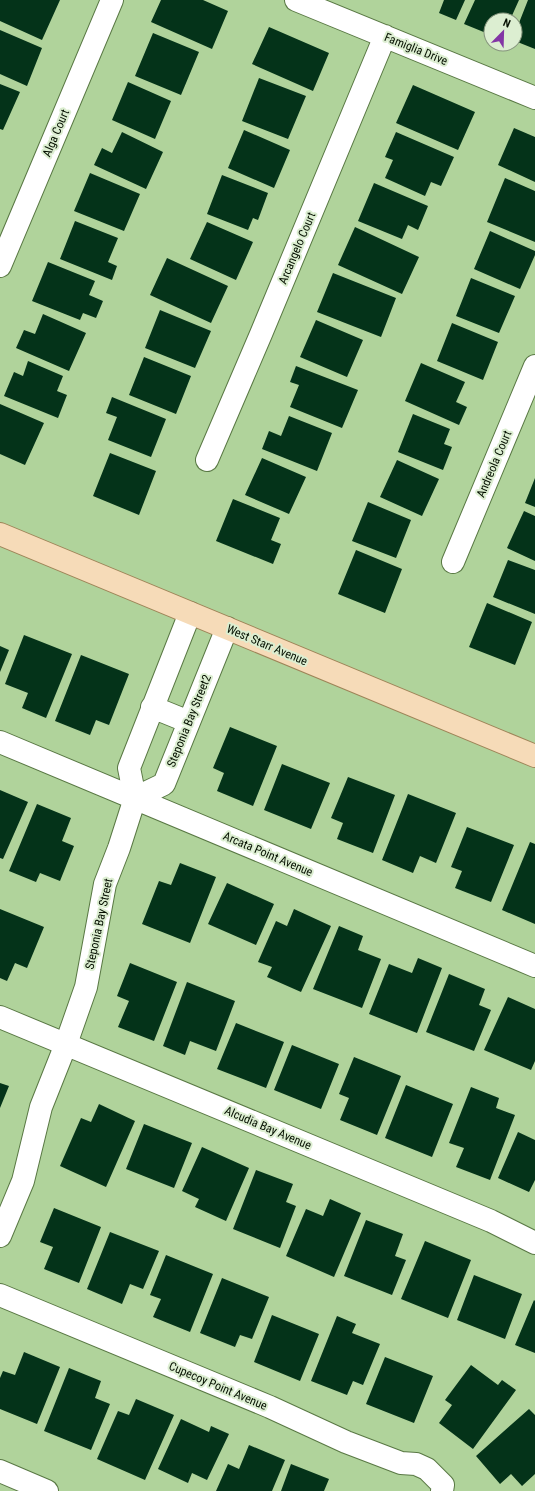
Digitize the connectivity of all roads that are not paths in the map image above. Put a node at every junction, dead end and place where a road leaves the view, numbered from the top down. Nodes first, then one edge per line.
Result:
1 (112, 0) edge
2 (296, 0) edge
3 (385, 36) junction
4 (535, 98) edge
5 (0, 266) edge
6 (535, 366) edge
7 (207, 460) dead end
8 (0, 534) edge
9 (453, 562) dead end
10 (190, 613) junction
11 (227, 628) junction
12 (152, 707) junction
13 (188, 722) junction
14 (0, 742) edge
15 (535, 756) edge
16 (135, 798) junction
17 (535, 966) edge
18 (0, 1017) edge
19 (66, 1044) junction
20 (0, 1236) edge
21 (535, 1242) edge
22 (0, 1296) edge
23 (0, 1471) edge
24 (438, 1483) edge
25 (47, 1491) edge

1 - 5 street, Alga Court
2 - 3 street, Famiglia Drive
3 - 4 street, Famiglia Drive
3 - 7 street, Arcangelo Court
6 - 9 street, Andreola Court
8 - 10 main road, West Starr Avenue
10 - 11 main road, West Starr Avenue
10 - 12 street, Steponia Bay Street
11 - 13 street, Steponia Bay Street2
11 - 15 main road, West Starr Avenue
12 - 13 street
12 - 16 street, Steponia Bay Street
13 - 16 street, Steponia Bay Street2
14 - 16 street, Arcata Point Avenue
16 - 17 street, Arcata Point Avenue
16 - 19 street, Steponia Bay Street
18 - 19 street, Alcudia Bay Avenue
19 - 20 street, Steponia Bay Street
19 - 21 street, Alcudia Bay Avenue
22 - 24 street, Cupecoy Point Avenue
23 - 25 street

